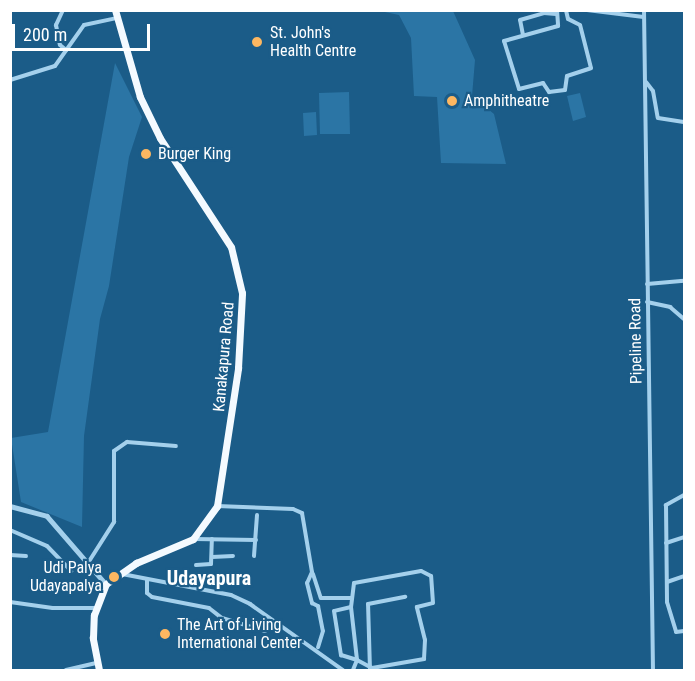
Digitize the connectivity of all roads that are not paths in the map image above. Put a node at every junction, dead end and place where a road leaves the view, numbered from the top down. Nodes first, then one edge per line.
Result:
1 (566, 10) edge
2 (586, 10) edge
3 (620, 10) edge
4 (644, 10) edge
5 (60, 11) edge
6 (557, 12) edge
7 (116, 14) edge
8 (625, 14) junction
9 (644, 16) junction
10 (523, 35) junction
11 (66, 50) junction
12 (10, 80) edge
13 (646, 82) junction
14 (684, 123) edge
15 (684, 281) edge
16 (647, 284) junction
17 (647, 302) junction
18 (684, 319) edge
19 (176, 446) dead end
20 (684, 495) edge
21 (10, 506) edge
22 (218, 506) junction
23 (257, 515) dead end
24 (10, 530) edge
25 (684, 537) edge
26 (193, 538) junction
27 (212, 539) junction
28 (256, 540) junction
29 (666, 543) junction
30 (10, 555) edge
31 (26, 556) dead end
32 (233, 556) dead end
33 (254, 556) dead end
34 (212, 557) junction
35 (88, 562) junction
36 (196, 565) dead end
37 (71, 572) dead end
38 (312, 572) junction
39 (118, 574) junction
40 (684, 576) edge
41 (147, 580) junction
42 (666, 582) junction
43 (106, 584) junction
44 (405, 597) dead end
45 (351, 598) junction
46 (10, 602) edge
47 (351, 607) junction
48 (95, 608) junction
49 (276, 623) junction
50 (684, 631) edge
51 (318, 647) dead end
52 (357, 660) junction
53 (98, 667) edge
54 (371, 669) edge
55 (66, 670) edge
56 (343, 670) edge
57 (353, 670) edge
58 (653, 670) edge

1 - 10 street
2 - 8 street
3 - 8 street
4 - 9 street, Pipeline Road
5 - 11 street
6 - 10 street
6 - 10 street
7 - 11 street
7 - 22 highway, Kanakapura Road
8 - 9 street
9 - 13 street, Pipeline Road
11 - 12 street
13 - 14 street
13 - 16 street, Pipeline Road
15 - 16 street
16 - 17 street, Pipeline Road
17 - 18 street
17 - 58 street, Pipeline Road
19 - 35 street
20 - 29 street
21 - 35 street
22 - 26 highway, Kanakapura Road
22 - 38 street
23 - 28 street
24 - 37 street
25 - 29 street
26 - 27 street
26 - 39 highway, Kanakapura Road
27 - 28 street
27 - 34 street
28 - 33 street
29 - 42 street
30 - 31 street
32 - 34 street
34 - 36 street
35 - 43 street
38 - 45 street
38 - 51 street
39 - 41 street
39 - 43 highway, Kanakapura Road
40 - 42 street
41 - 49 street
41 - 49 street
42 - 50 street
43 - 48 highway, Kanakapura Road
44 - 54 street
45 - 47 street
45 - 54 street
46 - 48 street
47 - 52 street
47 - 52 street
48 - 53 highway, Kanakapura Road
49 - 56 street
52 - 54 street
52 - 57 street
53 - 55 street

